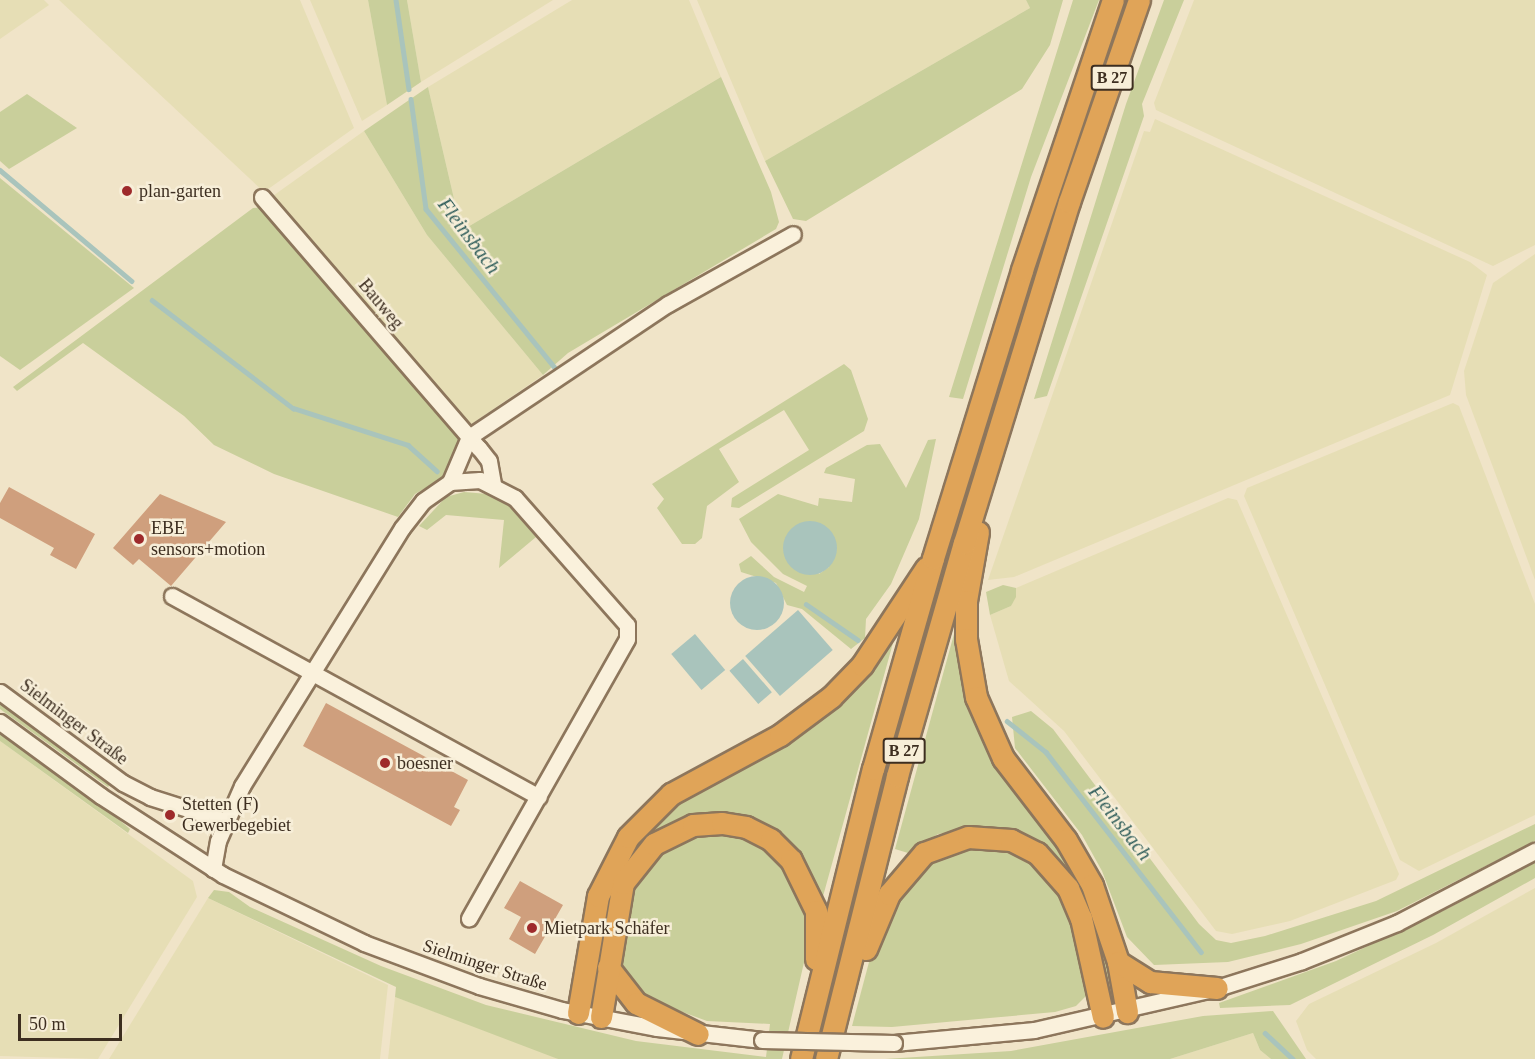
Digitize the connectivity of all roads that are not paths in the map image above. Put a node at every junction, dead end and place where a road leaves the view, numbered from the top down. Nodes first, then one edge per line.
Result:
1 (1113, 0) edge
2 (1139, 0) edge
3 (262, 197) dead end
4 (793, 234) dead end
5 (469, 437) junction
6 (450, 482) junction
7 (493, 484) junction
8 (979, 493) junction
9 (933, 558) junction
10 (172, 596) dead end
11 (314, 673) junction
12 (0, 692) edge
13 (0, 722) edge
14 (539, 797) junction
15 (226, 821) junction
16 (1535, 851) edge
17 (213, 869) junction
18 (469, 918) dead end
19 (1118, 962) junction
20 (608, 967) junction
21 (820, 982) junction
22 (1216, 988) junction
23 (837, 1012) junction
24 (1127, 1012) junction
25 (578, 1013) junction
26 (601, 1017) junction
27 (1103, 1017) junction
28 (698, 1034) junction
29 (801, 1059) edge
30 (826, 1059) edge

1 - 9 highway, B 27
2 - 8 highway, B 27
3 - 5 street, Bauweg
4 - 5 street
5 - 6 street
5 - 7 street, Bauweg
6 - 7 street
6 - 11 street
7 - 14 street
8 - 19 highway
8 - 23 highway, B 27
9 - 21 highway, B 27
9 - 25 highway
10 - 11 street
11 - 14 street
11 - 15 street
12 - 15 street, Sielminger Straße
13 - 17 street, Sielminger Straße
14 - 18 street
15 - 17 street
16 - 22 street, Sielminger Straße
17 - 25 street, Sielminger Straße
19 - 22 highway
19 - 24 highway
20 - 21 highway
20 - 26 highway
20 - 28 highway
21 - 29 highway, B 27
22 - 24 street, Sielminger Straße
23 - 27 highway
23 - 30 highway, B 27
24 - 27 street, Sielminger Straße
25 - 26 street, Sielminger Straße
26 - 28 street, Sielminger Straße
27 - 28 street, Sielminger Straße, bridge

